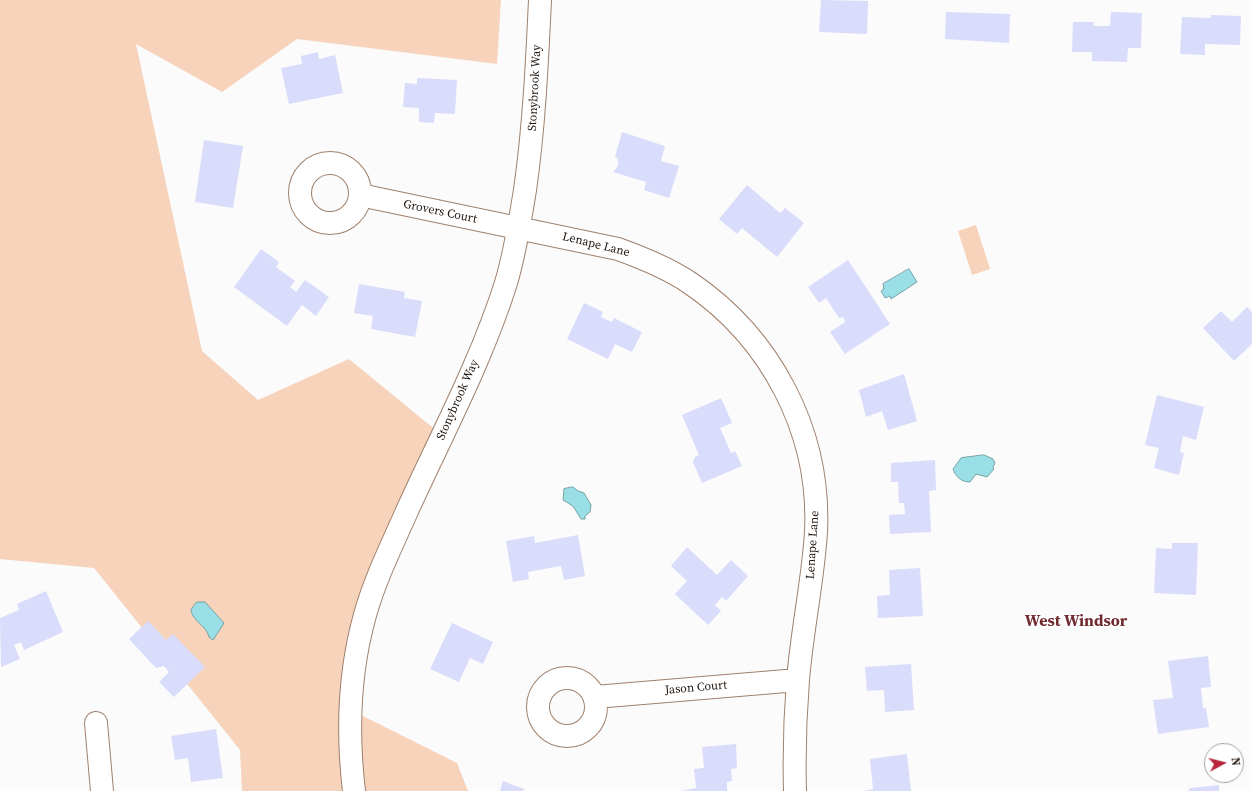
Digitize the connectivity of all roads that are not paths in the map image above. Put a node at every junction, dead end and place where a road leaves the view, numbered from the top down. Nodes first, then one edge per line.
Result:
1 (540, 0) edge
2 (360, 196) dead end
3 (519, 228) junction
4 (798, 680) junction
5 (595, 697) dead end
6 (96, 723) dead end
7 (102, 791) edge
8 (354, 791) edge
9 (795, 791) edge

1 - 3 street, Stonybrook Way
2 - 3 street, Grovers Court
3 - 4 street, Lenape Lane
3 - 8 street, Stonybrook Way
4 - 5 street, Jason Court
4 - 9 street, Lenape Lane
6 - 7 street

